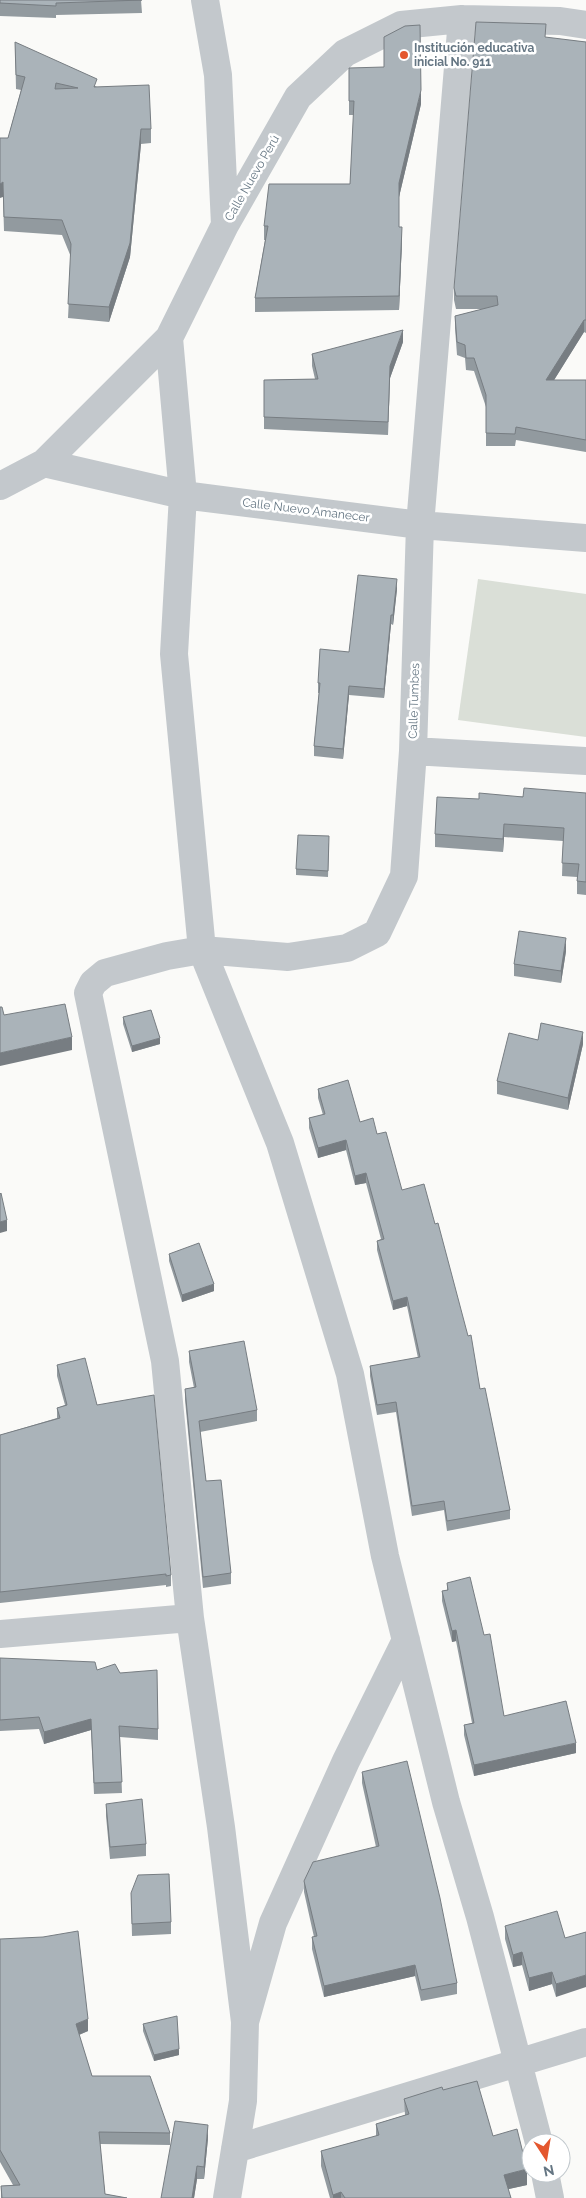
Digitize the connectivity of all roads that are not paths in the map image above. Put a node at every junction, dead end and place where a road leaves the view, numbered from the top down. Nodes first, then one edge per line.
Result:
1 (205, 0) edge
2 (569, 15) edge
3 (462, 19) junction
4 (225, 225) junction
5 (169, 338) junction
6 (44, 463) junction
7 (0, 486) edge
8 (183, 495) junction
9 (420, 525) junction
10 (586, 538) edge
11 (413, 751) junction
12 (586, 761) edge
13 (202, 950) junction
14 (190, 1618) junction
15 (0, 1634) edge
16 (406, 1640) junction
17 (246, 2022) junction
18 (586, 2042) edge
19 (519, 2064) junction
20 (536, 2133) edge
21 (235, 2149) junction
22 (547, 2183) edge
23 (227, 2198) edge
24 (550, 2198) edge

1 - 4 street
2 - 3 street, Calle Nuevo Perú
3 - 4 street, Calle Nuevo Perú
3 - 9 street, Calle Tumbes
4 - 5 street, Calle Nuevo Perú
5 - 6 street, Calle Nuevo Perú
5 - 8 street
6 - 7 street, Calle Nuevo Perú
6 - 8 street, Calle Nuevo Amanecer
8 - 9 street, Calle Nuevo Amanecer
8 - 13 street
9 - 10 street, Calle Nuevo Amanecer
9 - 11 street, Calle Tumbes
11 - 12 street
11 - 13 street, Calle Tumbes
13 - 14 street
13 - 16 street
14 - 15 street
14 - 17 street
16 - 17 street
16 - 19 street
17 - 21 street
18 - 19 street
19 - 20 street
19 - 21 street
21 - 23 street
22 - 24 street

